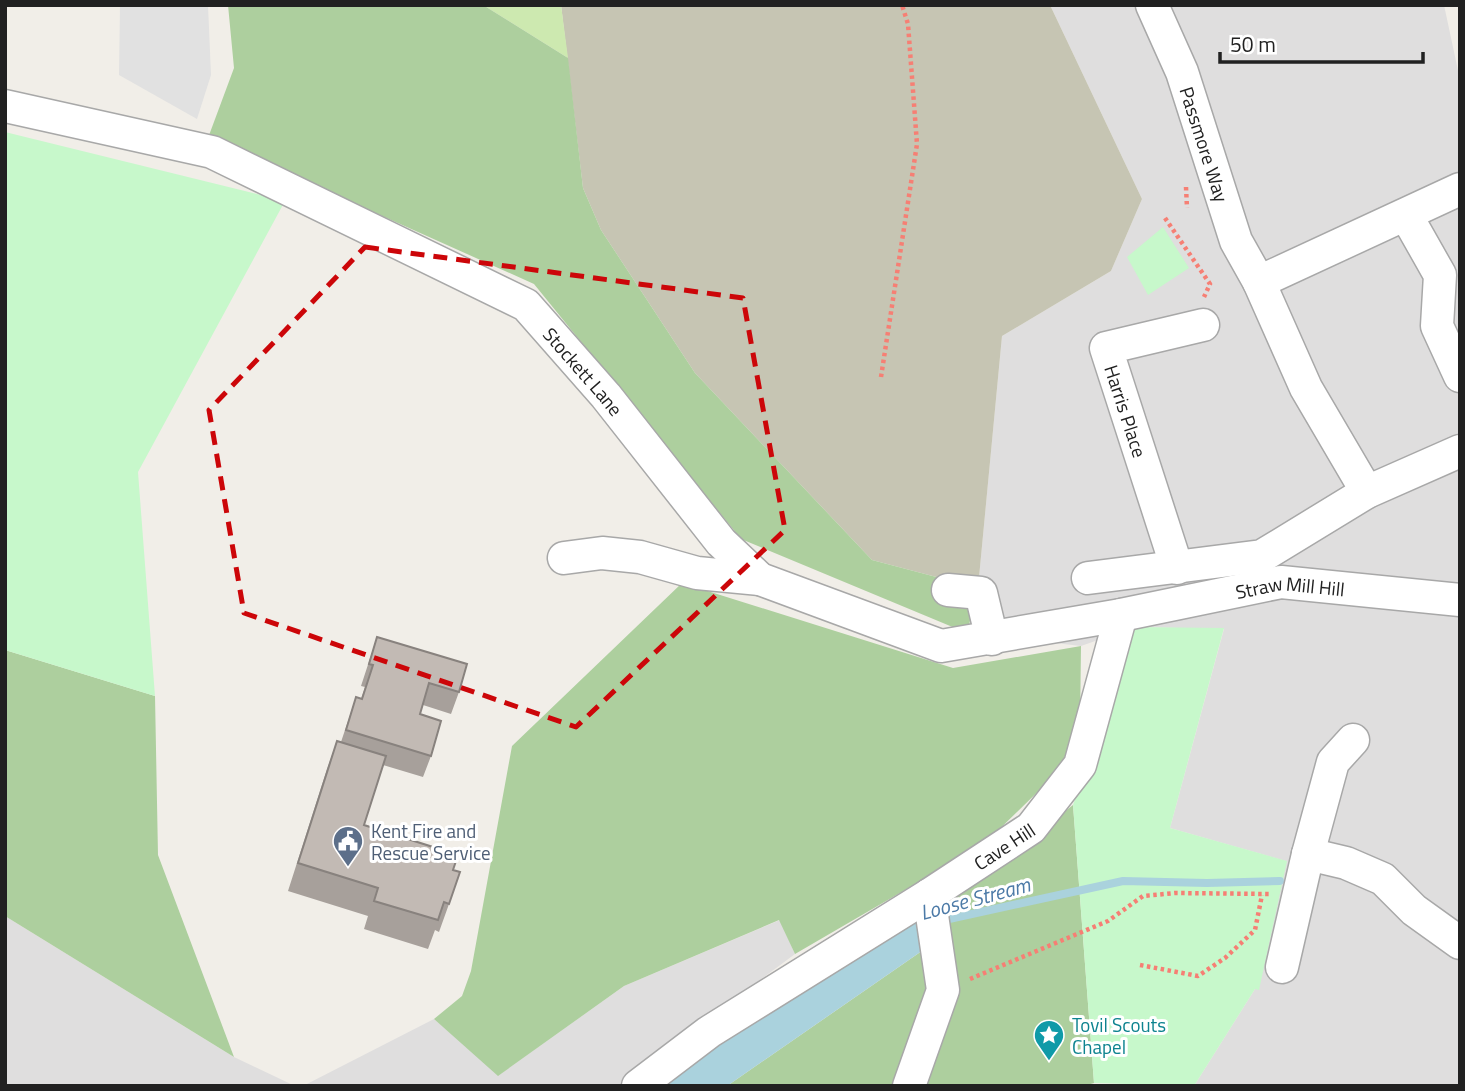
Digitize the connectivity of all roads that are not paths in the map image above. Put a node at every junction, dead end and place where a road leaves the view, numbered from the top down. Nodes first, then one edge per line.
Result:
1 (1152, 5) edge
2 (5, 106) edge
3 (1460, 189) edge
4 (1406, 215) junction
5 (1259, 282) junction
6 (1203, 325) road end
7 (1460, 376) edge
8 (1460, 451) edge
9 (1367, 492) junction
10 (564, 558) dead end
11 (1177, 568) junction
12 (1087, 578) dead end
13 (760, 579) junction
14 (948, 590) dead end
15 (1460, 600) edge
16 (1121, 615) junction
17 (992, 639) junction
18 (1353, 740) dead end
19 (1308, 854) junction
20 (929, 895) junction
21 (1460, 943) edge
22 (1282, 967) dead end
23 (638, 1086) edge
24 (909, 1086) edge

1 - 5 street, Passmore Way
2 - 13 street, Stockett Lane
3 - 4 street
4 - 5 street
4 - 7 street
5 - 9 street, Passmore Way
6 - 11 street, Harris Place
8 - 9 street
9 - 11 street
10 - 13 street
11 - 12 street
13 - 17 street, Stockett Lane
14 - 17 street
15 - 16 street, Straw Mill Hill
16 - 17 street, Stockett Lane
16 - 20 street, Cave Hill
18 - 19 street
19 - 21 street
19 - 22 street
20 - 23 street, Cave Hill
20 - 24 street

